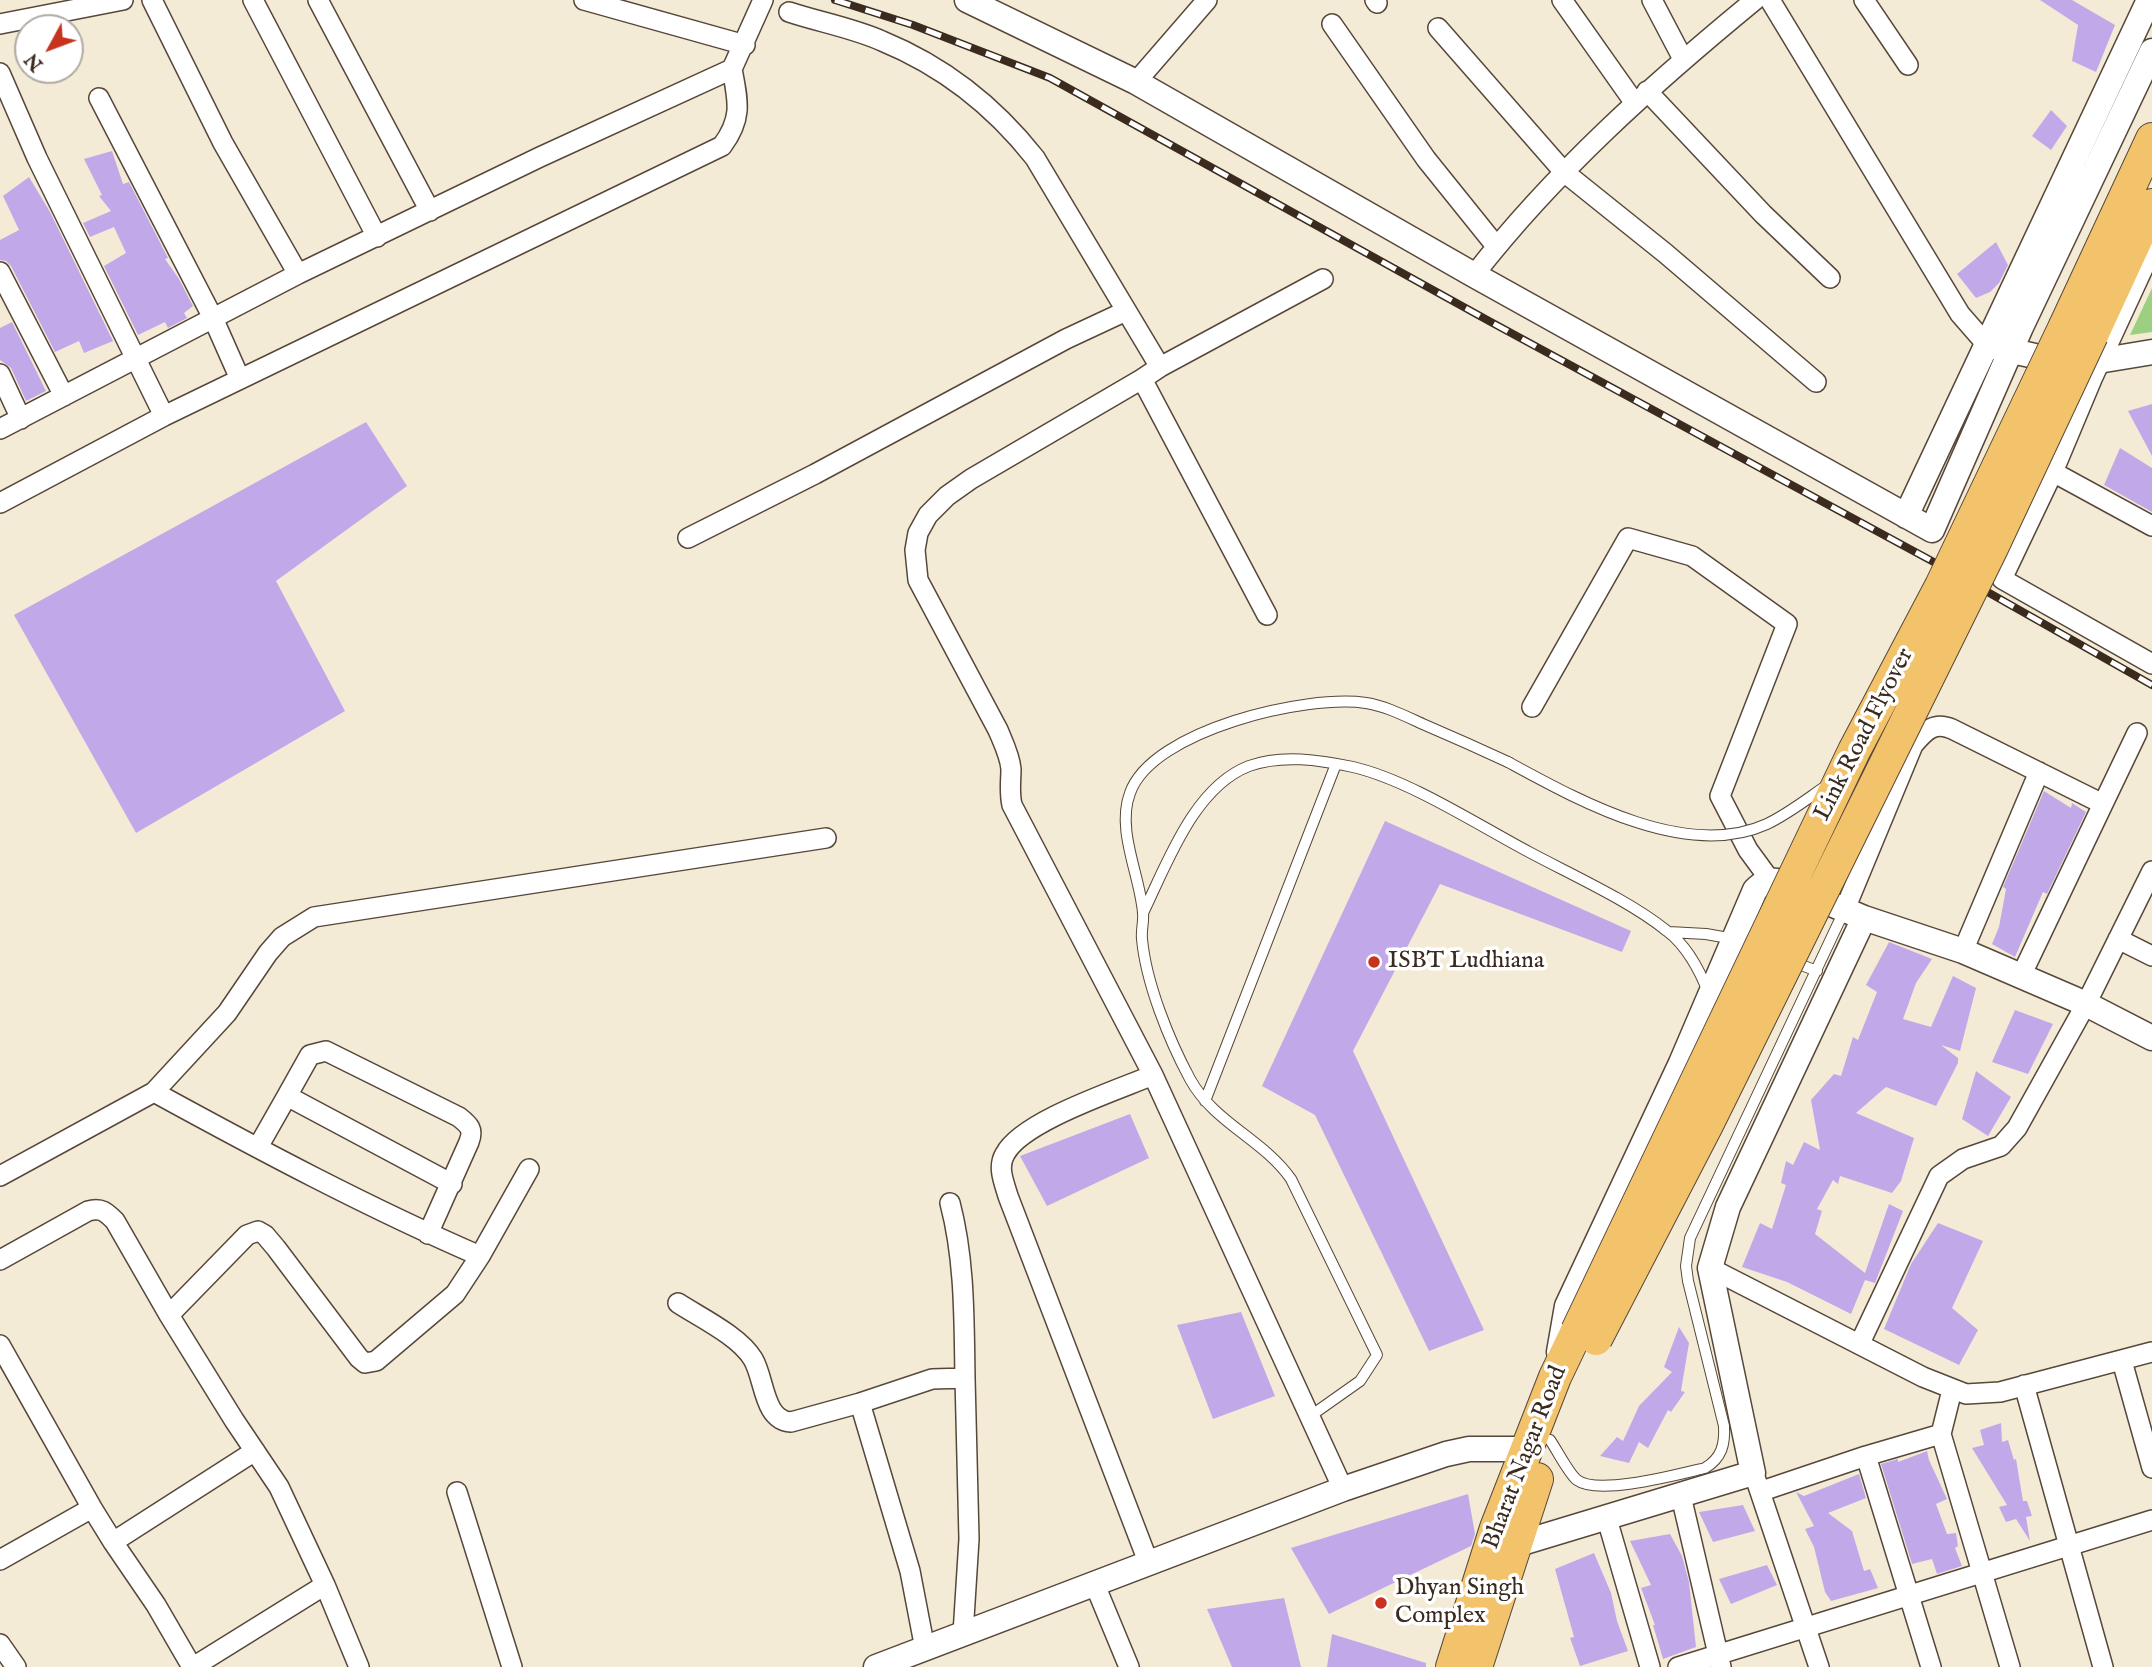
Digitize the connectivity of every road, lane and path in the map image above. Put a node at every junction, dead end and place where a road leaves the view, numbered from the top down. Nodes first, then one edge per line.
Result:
1 (123, 0) edge
2 (152, 0) edge
3 (253, 0) edge
4 (318, 0) edge
5 (584, 0) edge
6 (763, 0) edge
7 (967, 0) edge
8 (1207, 0) edge
9 (1562, 0) edge
10 (1652, 0) edge
11 (1755, 0) edge
12 (1770, 0) edge
13 (1864, 0) edge
14 (2149, 0) edge
15 (789, 12) dead end
16 (0, 24) edge
17 (1332, 24) dead end
18 (1438, 27) dead end
19 (745, 45) junction
20 (2152, 51) edge
21 (1683, 59) junction
22 (1908, 65) dead end
23 (732, 69) junction
24 (0, 73) edge
25 (1136, 82) junction
26 (1640, 96) junction
27 (99, 98) dead end
28 (2152, 139) edge
29 (1564, 172) junction
30 (2152, 205) edge
31 (430, 211) junction
32 (377, 237) junction
33 (1496, 246) junction
34 (2152, 249) edge
35 (0, 272) edge
36 (299, 274) junction
37 (1474, 275) junction
38 (1830, 278) dead end
39 (1323, 279) dead end
40 (1126, 311) junction
41 (213, 318) junction
42 (1987, 345) junction
43 (2011, 351) junction
44 (2152, 352) edge
45 (136, 359) junction
46 (1160, 367) junction
47 (2089, 368) junction
48 (2152, 370) edge
49 (0, 374) edge
50 (240, 379) junction
51 (1142, 379) junction
52 (1816, 382) dead end
53 (64, 396) junction
54 (164, 416) junction
55 (21, 419) junction
56 (0, 429) edge
57 (2053, 472) junction
58 (0, 503) edge
59 (1906, 516) junction
60 (2152, 526) edge
61 (1932, 530) junction
62 (688, 538) dead end
63 (2002, 579) junction
64 (1267, 615) dead end
65 (2152, 664) edge
66 (1532, 707) dead end
67 (2137, 733) dead end
68 (1336, 764) junction
69 (2039, 772) junction
70 (1843, 773) junction
71 (2103, 804) junction
72 (826, 838) dead end
73 (2151, 873) edge
74 (1770, 880) junction
75 (1143, 913) junction
76 (1854, 914) junction
77 (1669, 932) junction
78 (1733, 939) junction
79 (2118, 939) junction
80 (1963, 951) junction
81 (1769, 952) dead end
82 (2152, 956) edge
83 (1781, 957) dead end
84 (1817, 971) junction
85 (2021, 976) junction
86 (1709, 995) junction
87 (2086, 1004) junction
88 (2152, 1038) edge
89 (1153, 1075) junction
90 (154, 1092) junction
91 (287, 1097) junction
92 (1205, 1101) junction
93 (258, 1147) junction
94 (528, 1169) dead end
95 (0, 1176) edge
96 (452, 1184) junction
97 (950, 1203) dead end
98 (429, 1234) junction
99 (480, 1256) junction
100 (0, 1260) edge
101 (1710, 1268) junction
102 (678, 1303) dead end
103 (169, 1314) junction
104 (1587, 1335) junction
105 (1860, 1343) junction
106 (0, 1345) edge
107 (2152, 1352) edge
108 (2122, 1361) junction
109 (1556, 1377) junction
110 (965, 1378) junction
111 (2024, 1385) junction
112 (1952, 1390) junction
113 (860, 1403) junction
114 (1309, 1417) junction
115 (1941, 1434) junction
116 (1539, 1444) junction
117 (255, 1451) junction
118 (1866, 1456) junction
119 (2152, 1468) edge
120 (1757, 1482) junction
121 (1343, 1489) junction
122 (457, 1492) dead end
123 (1681, 1496) junction
124 (92, 1508) junction
125 (1607, 1519) junction
126 (2152, 1520) edge
127 (113, 1542) junction
128 (1516, 1545) junction
129 (2070, 1545) junction
130 (0, 1560) edge
131 (1149, 1564) junction
132 (1981, 1573) junction
133 (325, 1585) junction
134 (1095, 1585) junction
135 (1909, 1596) junction
136 (1807, 1628) junction
137 (963, 1634) junction
138 (0, 1644) edge
139 (925, 1649) junction
140 (1719, 1660) edge
141 (16, 1667) edge
142 (192, 1667) edge
143 (359, 1667) edge
144 (512, 1667) edge
145 (876, 1667) edge
146 (1129, 1667) edge
147 (1452, 1667) edge
148 (1476, 1667) edge
149 (1650, 1667) edge
150 (1678, 1667) edge
151 (1819, 1667) edge
152 (1931, 1667) edge
153 (2010, 1667) edge
154 (2104, 1667) edge

1 - 16 street
2 - 36 street
3 - 32 street
4 - 31 street
5 - 19 street
6 - 19 street
7 - 25 street
8 - 25 street
9 - 26 street
10 - 21 street
11 - 21 street
12 - 42 street
13 - 22 street
14 - 42 street
15 - 40 street
17 - 33 street
18 - 29 street
19 - 23 street
20 - 43 street
21 - 26 street
23 - 31 street
23 - 50 street
24 - 45 street
25 - 37 street
26 - 29 street
26 - 38 street
27 - 41 street
28 - 70 main road, Link Road Flyover, bridge
29 - 33 street
29 - 52 street
30 - 104 main road, Link Road Flyover, bridge
31 - 32 street
32 - 36 street
33 - 37 street
34 - 47 street
35 - 53 street
36 - 41 street
37 - 59 street
39 - 46 street
40 - 46 street
40 - 62 street
41 - 45 street
41 - 50 street
42 - 43 street
42 - 59 street
43 - 47 street
43 - 61 street
44 - 47 street
45 - 53 street
45 - 54 street
46 - 51 street
47 - 48 street
47 - 57 street
49 - 55 street
50 - 54 street
51 - 64 street
51 - 89 street
53 - 55 street
54 - 58 street
55 - 56 street
57 - 60 street
57 - 63 street
59 - 61 street
61 - 63 street
63 - 65 street
66 - 74 street
67 - 71 street
68 - 75 lane
68 - 77 lane
68 - 92 lane
69 - 71 street
69 - 76 street
69 - 80 street
70 - 75 lane, bridge
70 - 104 main road, Link Road Flyover, bridge
71 - 85 street
72 - 90 street
73 - 79 street
74 - 76 street
74 - 78 street
75 - 92 lane
76 - 80 street
76 - 84 lane
76 - 101 street
77 - 78 lane
77 - 86 lane
78 - 81 lane
78 - 86 street
79 - 82 street
79 - 87 street
80 - 85 street
83 - 84 lane
84 - 116 lane
85 - 87 street
86 - 109 street
87 - 88 street
87 - 105 street
89 - 114 street
89 - 131 street
90 - 93 street
90 - 95 street
91 - 93 street
91 - 96 street
91 - 96 street
92 - 114 lane
93 - 98 street
94 - 99 street
96 - 98 street
97 - 110 street
98 - 99 street
99 - 103 street
100 - 103 street
101 - 105 street
101 - 120 street
102 - 113 street
103 - 117 street
104 - 109 main road, Bharat Nagar Road
104 - 116 main road, Bharat Nagar Road
105 - 112 street
106 - 124 street
107 - 108 street
108 - 111 street
108 - 119 street
109 - 116 main road, Bharat Nagar Road
110 - 113 street
110 - 137 street
111 - 112 street
111 - 129 street
112 - 115 street
113 - 139 street
114 - 121 street
115 - 118 street
115 - 132 street
116 - 121 street
116 - 128 main road, Bharat Nagar Road
116 - 147 main road, Bharat Nagar Road
117 - 127 street
117 - 133 street
118 - 120 street
118 - 135 street
120 - 123 street
120 - 136 street
121 - 131 street
122 - 144 street
123 - 125 street
123 - 140 street
124 - 127 street
124 - 130 street
125 - 128 street
125 - 149 street
126 - 129 street
127 - 142 street
128 - 148 main road, Bharat Nagar Road
129 - 132 street
129 - 154 street
131 - 134 street
132 - 135 street
132 - 153 street
133 - 142 street
133 - 143 street
134 - 137 street
134 - 146 street
135 - 136 street
135 - 152 street
136 - 140 street
136 - 151 street
137 - 139 street
138 - 141 street
139 - 145 street
140 - 150 street

